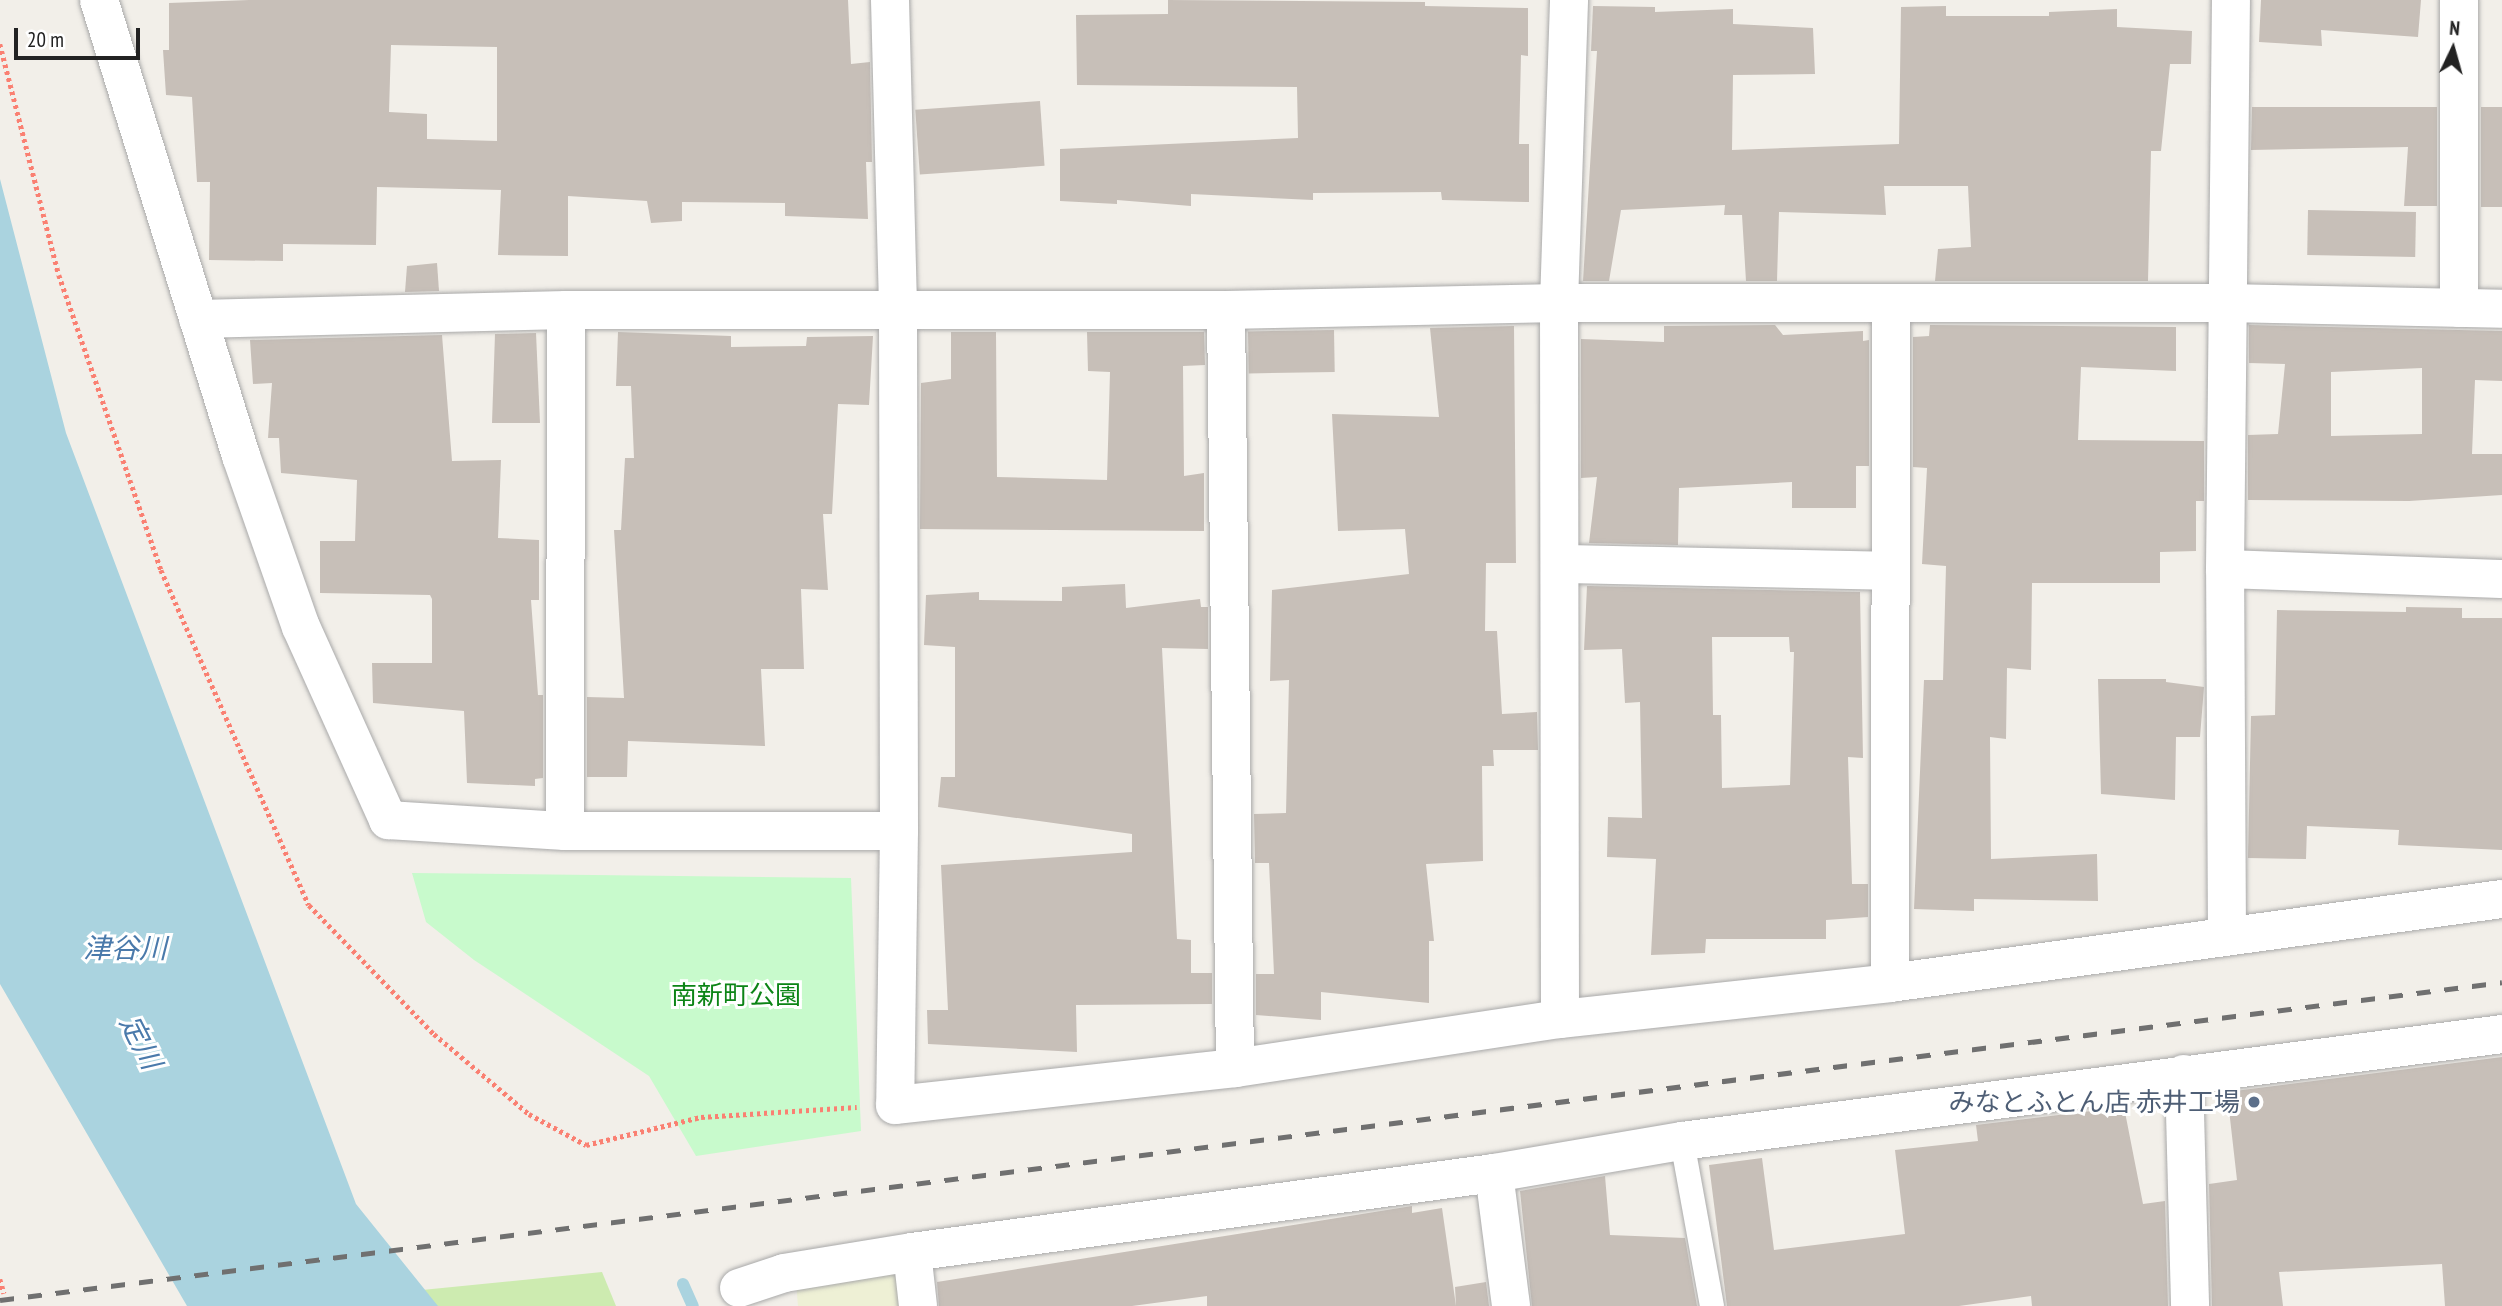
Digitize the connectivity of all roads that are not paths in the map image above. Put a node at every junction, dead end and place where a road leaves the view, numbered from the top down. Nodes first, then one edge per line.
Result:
1 (99, 0) edge
2 (890, 0) edge
3 (1569, 0) edge
4 (2231, 0) edge
5 (2459, 0) edge
6 (1559, 303) junction
7 (2226, 303) junction
8 (1891, 305) junction
9 (898, 308) junction
10 (2459, 308) junction
11 (2502, 309) edge
12 (566, 310) junction
13 (1226, 310) junction
14 (198, 320) junction
15 (1561, 564) junction
16 (2225, 569) junction
17 (1890, 571) junction
18 (2502, 579) edge
19 (565, 831) junction
20 (899, 831) junction
21 (2502, 900) edge
22 (2227, 935) junction
23 (1890, 983) junction
24 (1560, 1019) junction
25 (2502, 1034) edge
26 (1235, 1068) junction
27 (2183, 1074) junction
28 (1682, 1141) junction
29 (1494, 1173) junction
30 (912, 1252) junction
31 (739, 1288) dead end
32 (918, 1306) edge
33 (1511, 1306) edge
34 (1712, 1306) edge
35 (2190, 1306) edge

1 - 14 street
2 - 9 street
3 - 6 street
4 - 7 street
5 - 10 street
6 - 8 street
6 - 13 street
6 - 15 street
7 - 8 street
7 - 10 street
7 - 16 street
8 - 17 street
9 - 12 street
9 - 13 street
9 - 20 street
10 - 11 street
12 - 14 street
12 - 19 street
13 - 26 street
14 - 19 street
15 - 17 street
15 - 24 street
16 - 18 street
16 - 22 street
17 - 23 street
19 - 20 street
20 - 26 street
21 - 22 street
22 - 23 street
23 - 24 street
24 - 26 street
25 - 27 street
27 - 28 street
27 - 35 street
28 - 29 street
28 - 34 lane
29 - 30 street
29 - 33 street
30 - 31 street
30 - 32 street

